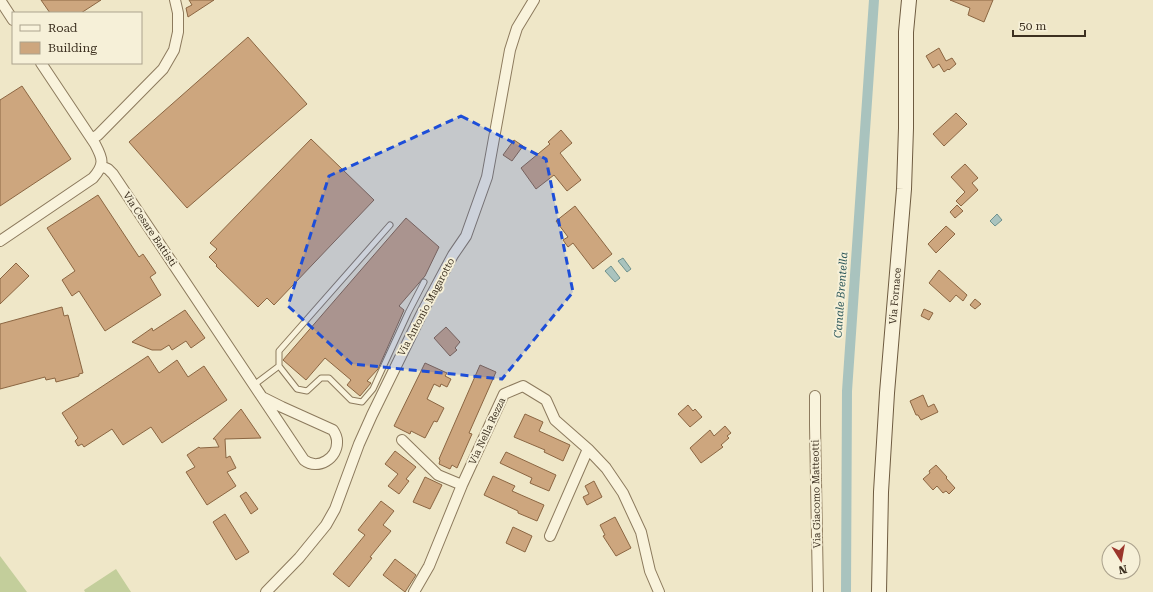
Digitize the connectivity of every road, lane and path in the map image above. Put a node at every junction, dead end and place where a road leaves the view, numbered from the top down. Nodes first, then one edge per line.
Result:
1 (0, 0) edge
2 (175, 0) edge
3 (534, 0) edge
4 (909, 0) edge
5 (12, 18) edge
6 (42, 64) edge
7 (92, 139) junction
8 (101, 166) junction
9 (390, 224) dead end
10 (0, 241) edge
11 (424, 282) dead end
12 (279, 366) junction
13 (254, 385) junction
14 (815, 396) dead end
15 (262, 397) junction
16 (402, 440) dead end
17 (588, 449) junction
18 (462, 485) junction
19 (550, 536) dead end
20 (266, 592) edge
21 (414, 592) edge
22 (659, 592) edge
23 (818, 592) edge
24 (879, 592) edge

1 - 5 street
2 - 7 street
3 - 20 street, Via Antonio Magarotto
4 - 24 street, Via Fornace
6 - 7 street
7 - 8 street
8 - 10 street
8 - 13 street, Via Cesare Battisti
9 - 12 lane
11 - 12 lane
12 - 13 lane
13 - 15 street, Via Cesare Battisti
14 - 23 street, Via Giacomo Matteotti
15 - 15 street, Via Cesare Battisti
16 - 18 street
17 - 18 street, Via Nella Rezza
17 - 19 street
17 - 22 street, Via Nella Rezza
18 - 21 street, Via Nella Rezza

